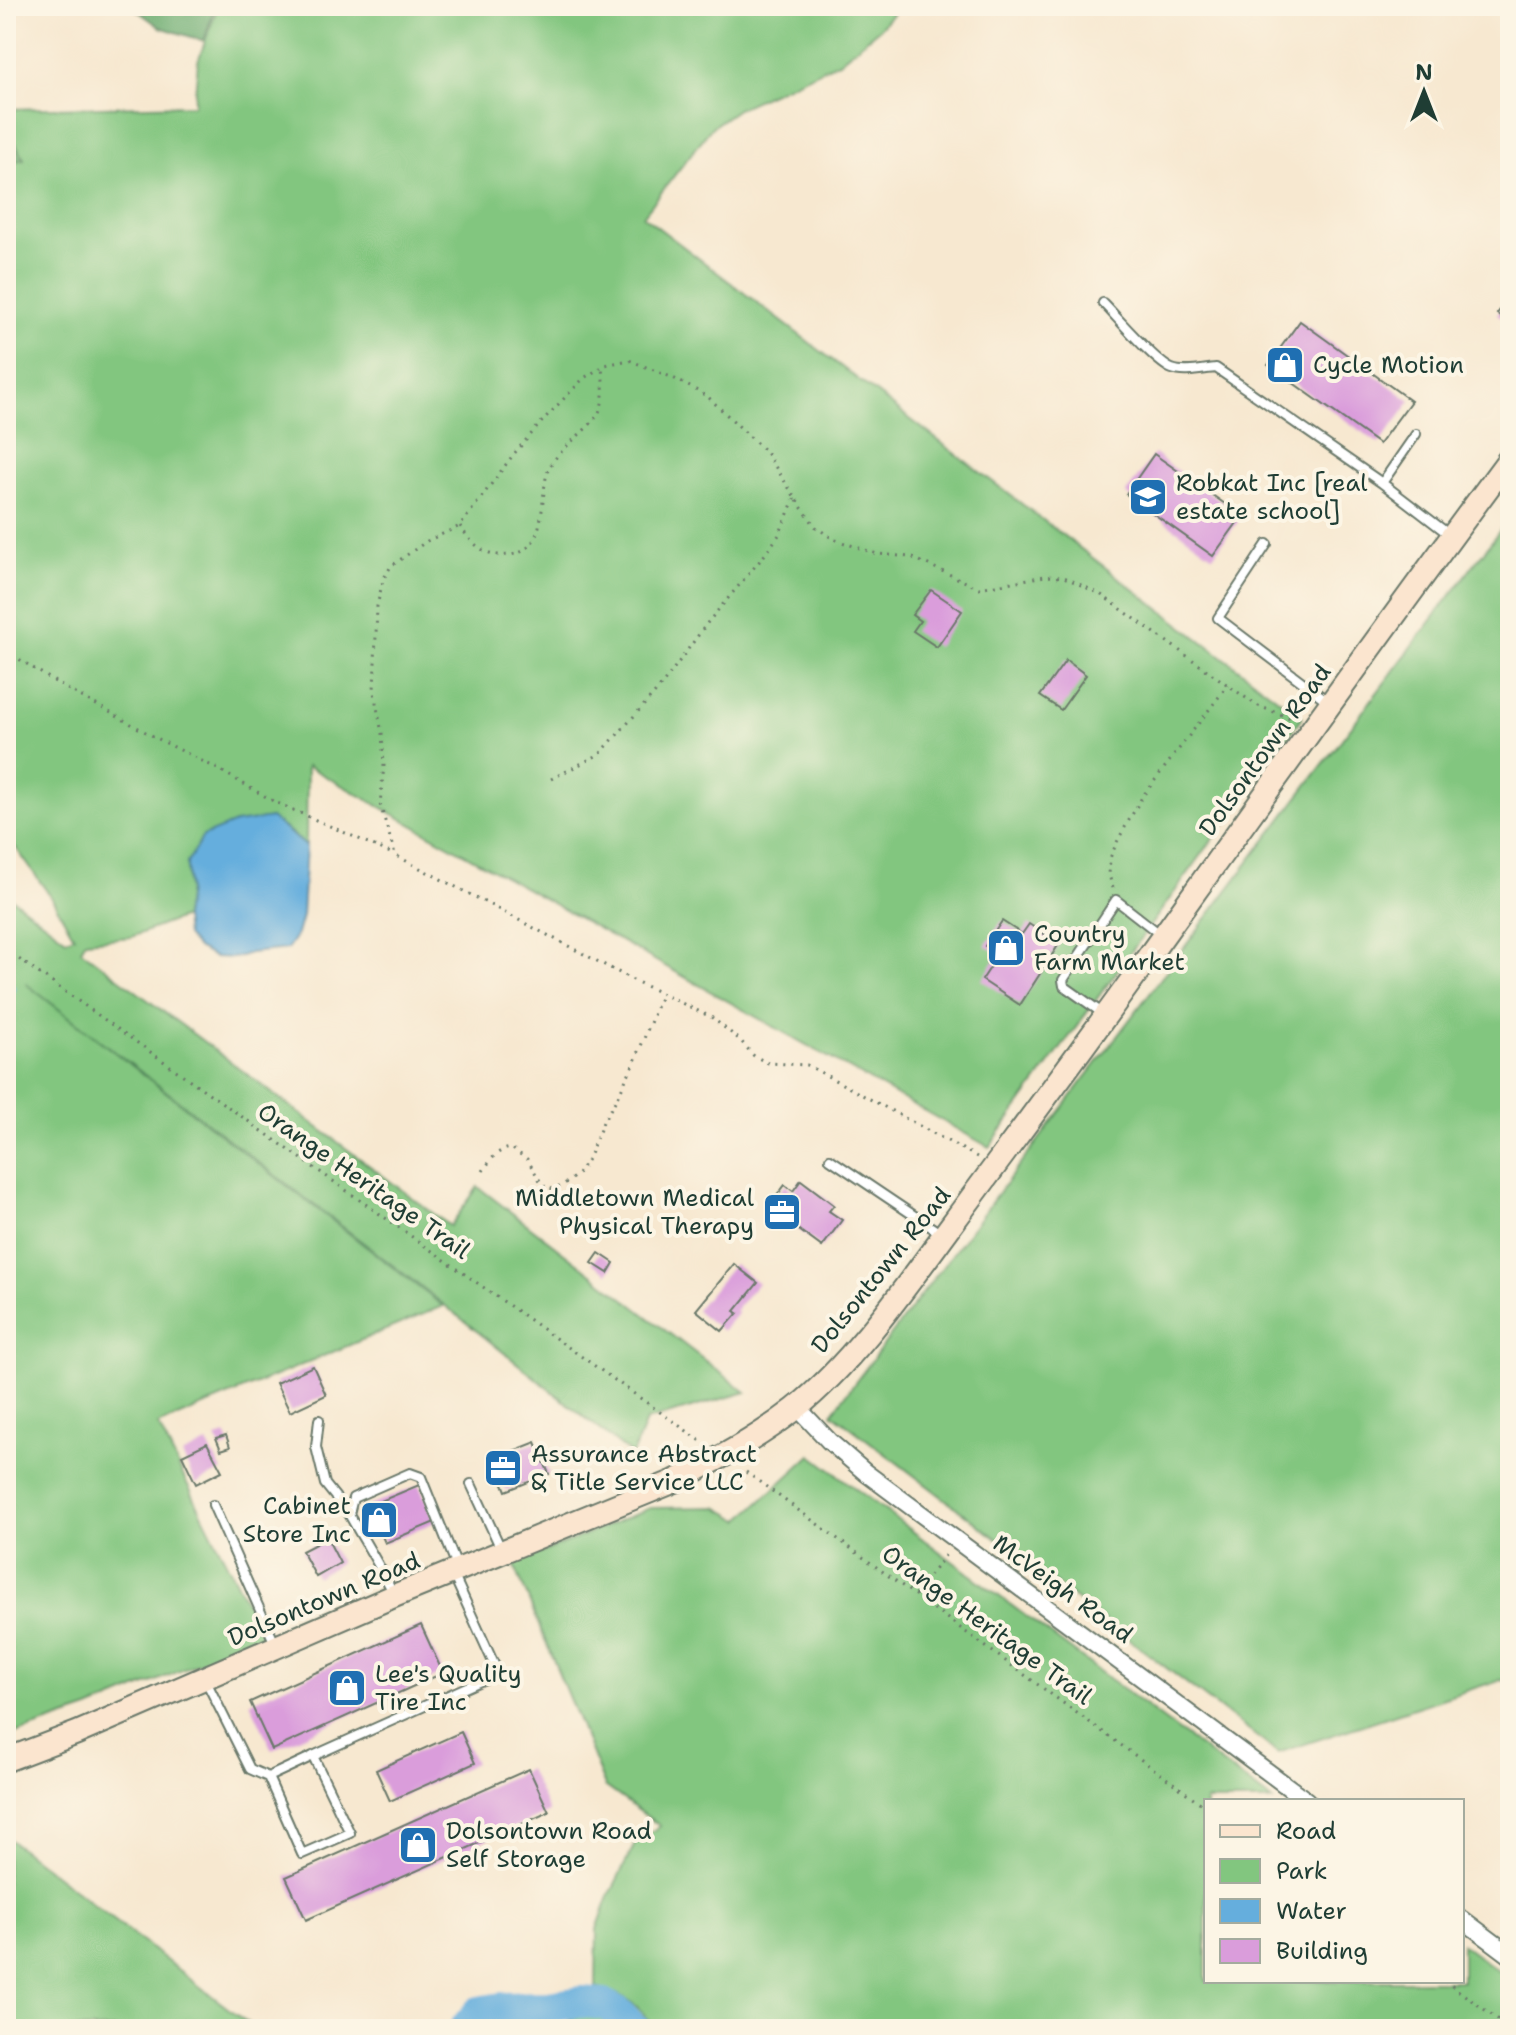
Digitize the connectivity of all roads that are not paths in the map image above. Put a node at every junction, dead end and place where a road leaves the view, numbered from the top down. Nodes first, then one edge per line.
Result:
1 (1103, 303) dead end
2 (1416, 434) dead end
3 (1510, 458) edge
4 (1382, 483) junction
5 (1452, 536) junction
6 (1267, 544) dead end
7 (1331, 703) junction
8 (1163, 936) junction
9 (1106, 1016) junction
10 (830, 1159) dead end
11 (944, 1235) junction
12 (797, 1407) junction
13 (319, 1420) dead end
14 (471, 1484) dead end
15 (213, 1505) dead end
16 (349, 1514) junction
17 (502, 1552) junction
18 (455, 1571) junction
19 (394, 1596) junction
20 (277, 1647) junction
21 (205, 1679) junction
22 (313, 1756) junction
23 (6, 1760) edge
24 (268, 1777) junction
25 (1304, 1799) edge
26 (1464, 1920) edge
27 (1510, 1955) edge

1 - 4 lane
2 - 4 lane
3 - 5 street, Dolsontown Road
4 - 5 lane
5 - 7 street, Dolsontown Road
6 - 7 lane
7 - 8 street, Dolsontown Road
8 - 9 street, Dolsontown Road
8 - 9 lane
9 - 11 street, Dolsontown Road
10 - 11 lane
11 - 12 street, Dolsontown Road
12 - 17 street, Dolsontown Road
12 - 25 street, McVeigh Road
13 - 16 lane
14 - 17 lane
15 - 20 lane
16 - 18 lane
16 - 19 lane
17 - 18 street, Dolsontown Road
18 - 19 street, Dolsontown Road
18 - 22 lane
19 - 20 street, Dolsontown Road
20 - 21 street, Dolsontown Road
21 - 23 street, Dolsontown Road
21 - 24 lane
22 - 24 lane
22 - 24 lane
26 - 27 street

